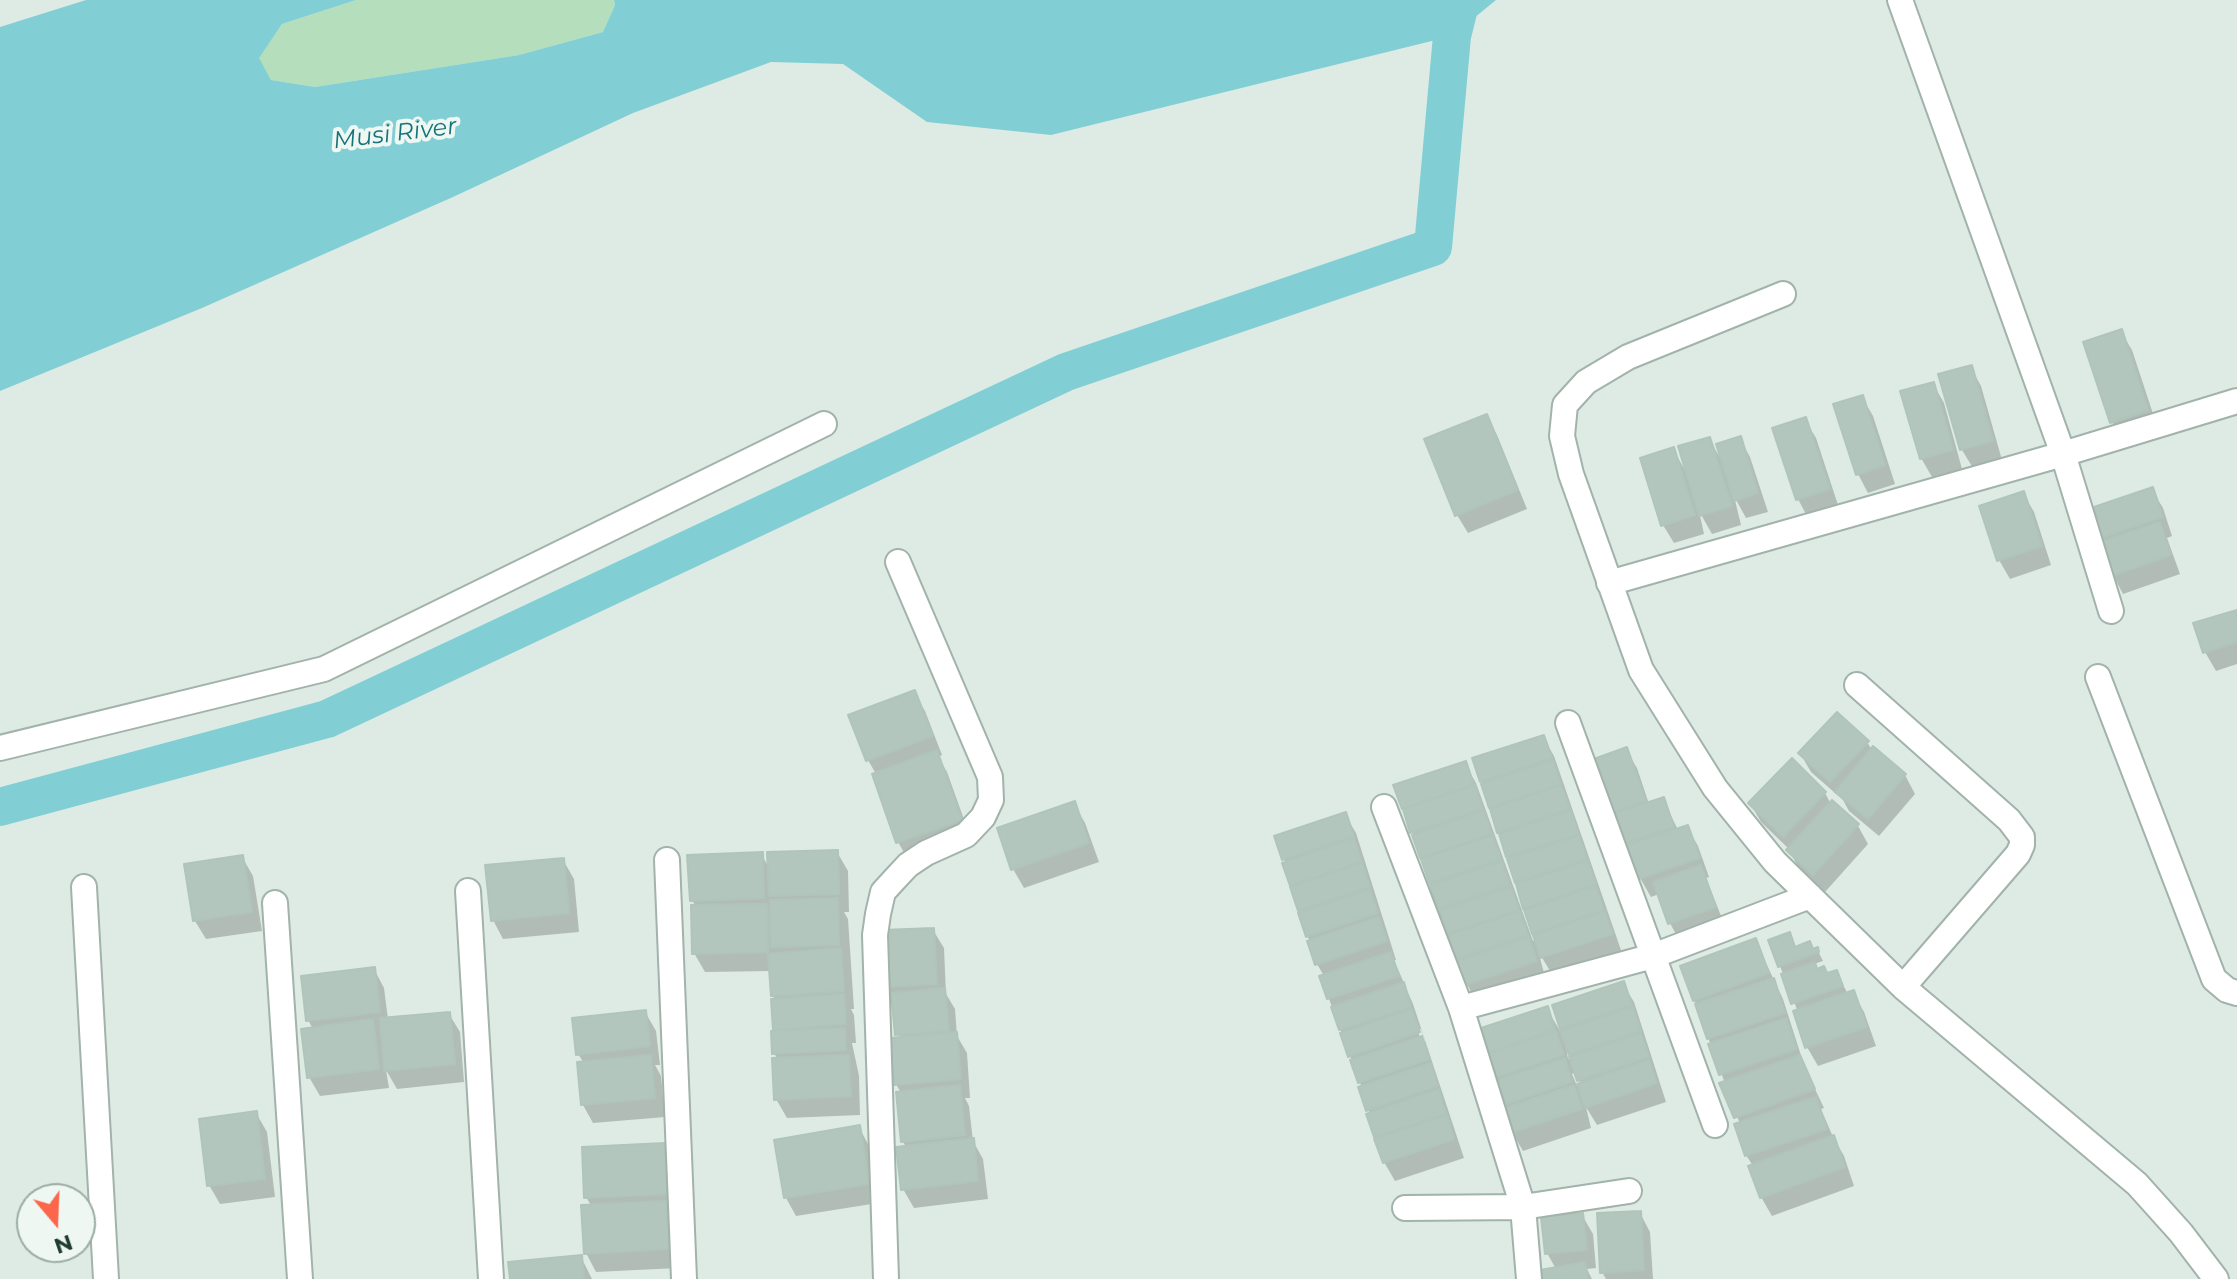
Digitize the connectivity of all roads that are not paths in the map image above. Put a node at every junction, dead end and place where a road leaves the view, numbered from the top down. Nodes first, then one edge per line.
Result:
1 (1900, 0) edge
2 (1783, 294) dead end
3 (2237, 401) edge
4 (824, 424) dead end
5 (2063, 454) junction
6 (898, 562) dead end
7 (1609, 583) junction
8 (2111, 611) dead end
9 (2098, 677) dead end
10 (1857, 685) dead end
11 (1568, 723) dead end
12 (0, 748) edge
13 (1384, 807) dead end
14 (667, 860) dead end
15 (84, 887) dead end
16 (468, 891) dead end
17 (1810, 896) junction
18 (275, 903) dead end
19 (1653, 956) junction
20 (1903, 987) junction
21 (2237, 993) edge
22 (1461, 1008) junction
23 (1715, 1125) dead end
24 (1629, 1191) dead end
25 (1523, 1207) junction
26 (1405, 1208) dead end
27 (106, 1279) edge
28 (300, 1279) edge
29 (491, 1279) edge
30 (684, 1279) edge
31 (886, 1279) edge
32 (1529, 1279) edge
33 (2216, 1279) edge

1 - 5 street
2 - 7 street
3 - 5 street
4 - 12 street
5 - 7 street
5 - 8 street
6 - 31 street
7 - 17 street
9 - 21 street
10 - 20 street
11 - 19 street
13 - 22 street
14 - 30 street
15 - 27 street
16 - 29 street
17 - 19 street
17 - 20 street
18 - 28 street
19 - 22 street
19 - 23 street
20 - 33 street
22 - 25 street
24 - 25 street
25 - 26 street
25 - 32 street

